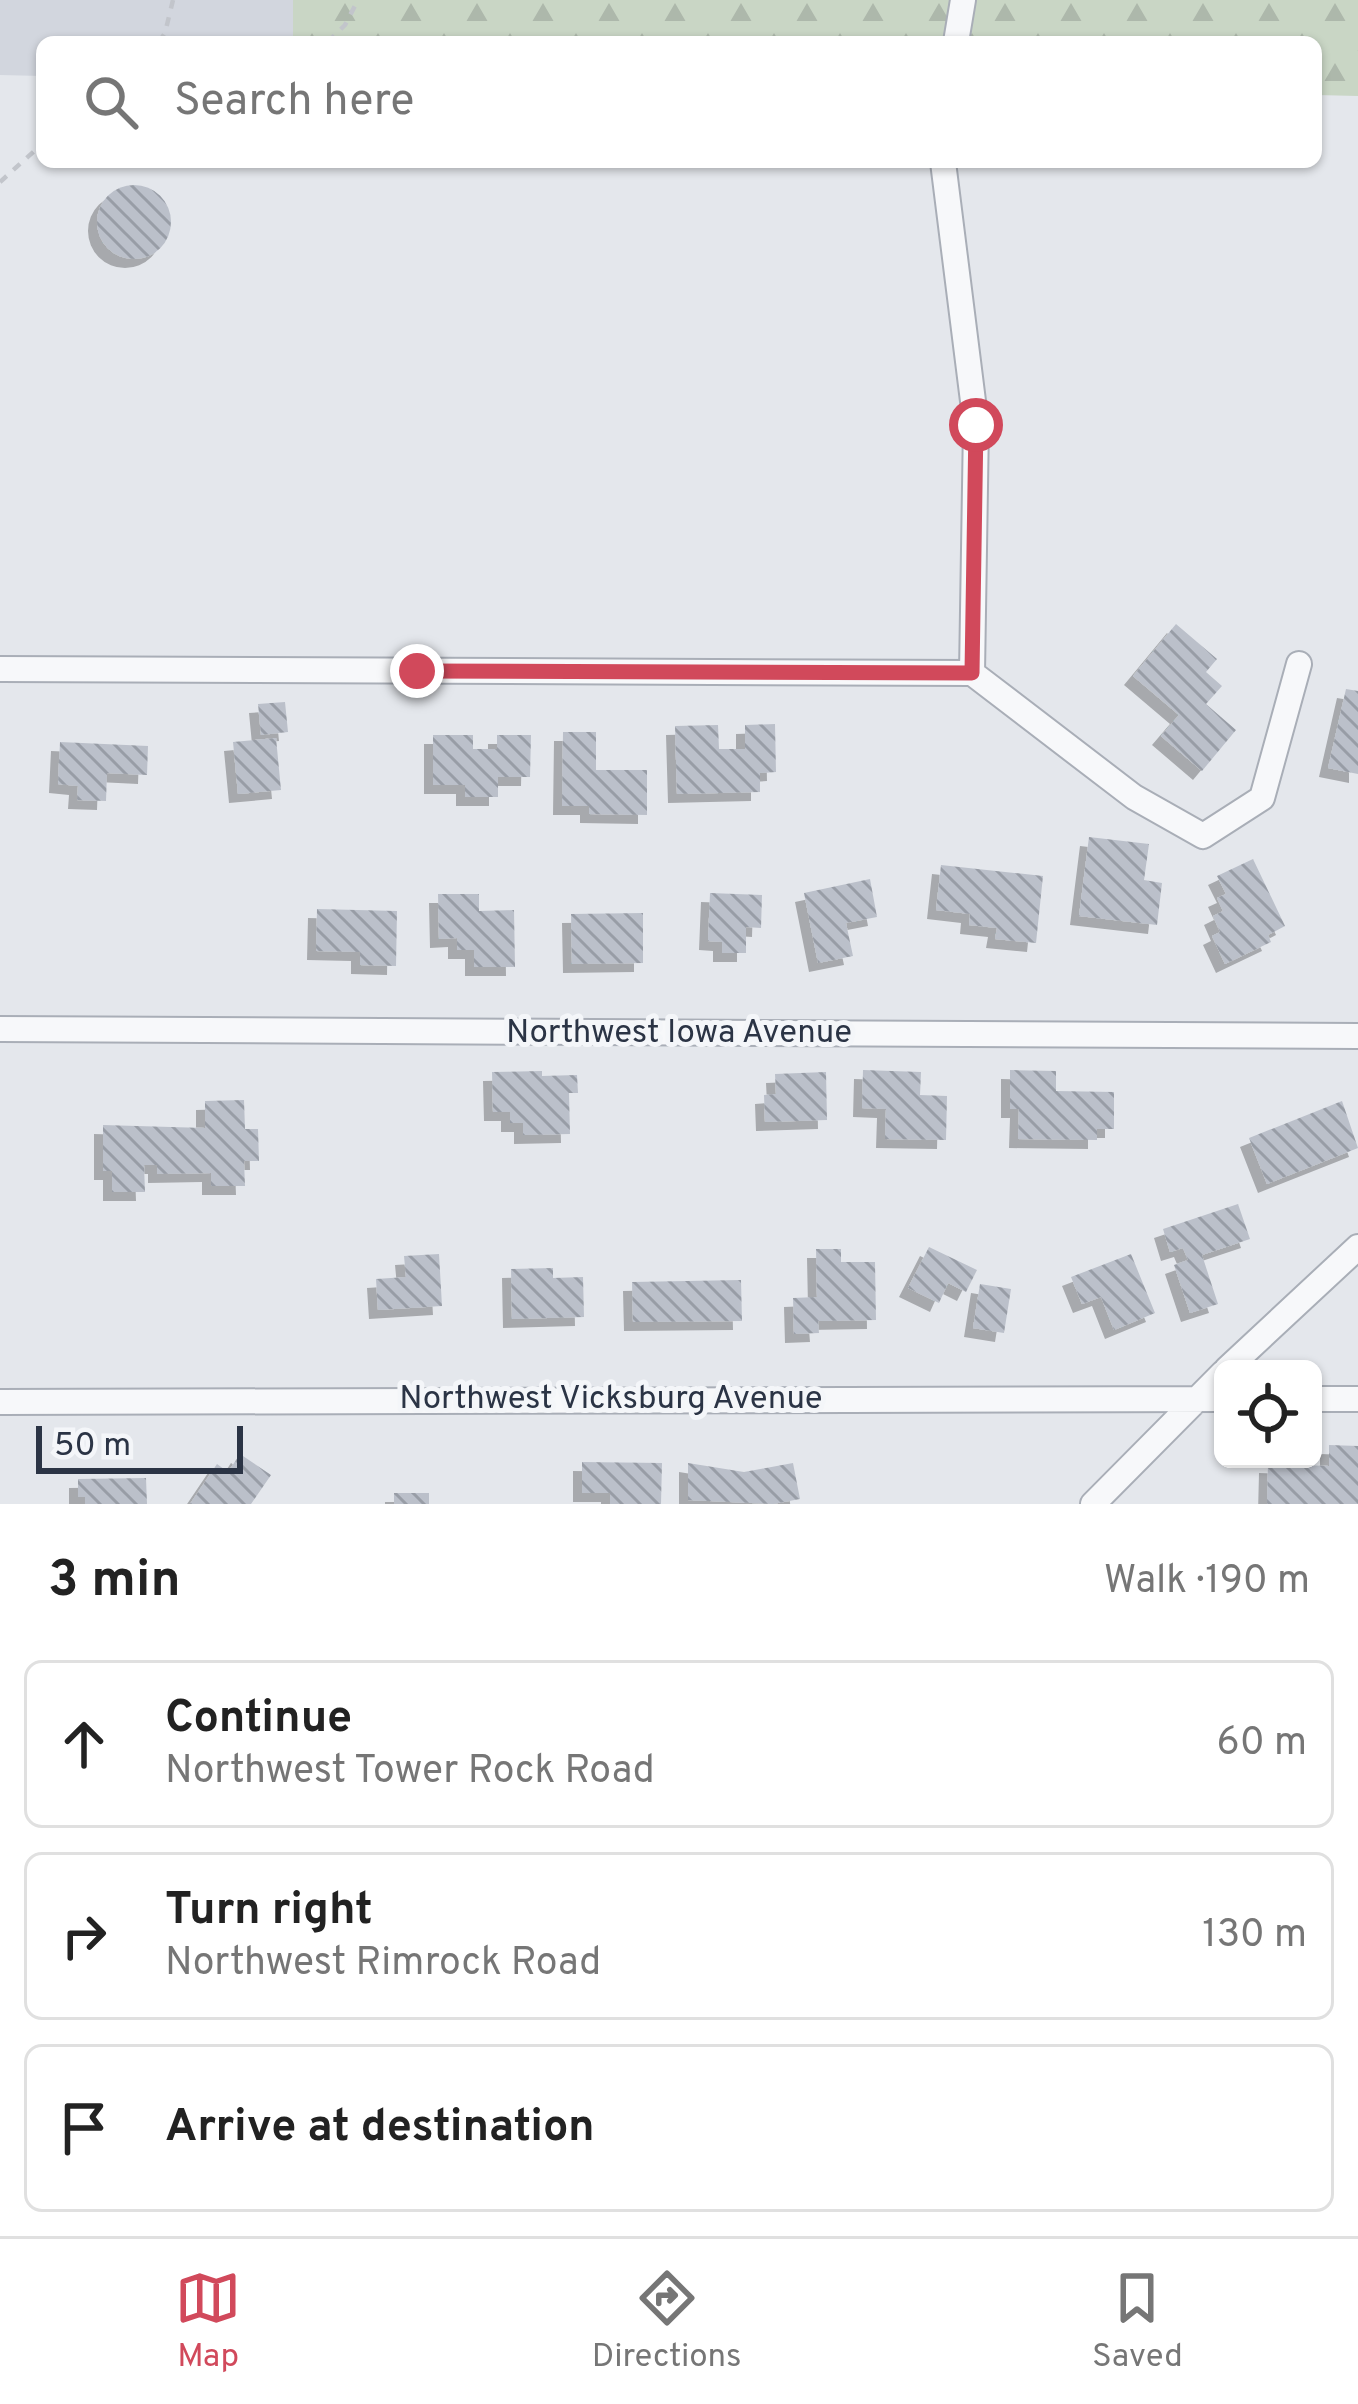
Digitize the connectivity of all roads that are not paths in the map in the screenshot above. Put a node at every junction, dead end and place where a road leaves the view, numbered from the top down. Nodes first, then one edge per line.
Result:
1 (963, 0) edge
2 (957, 36) edge
3 (944, 168) edge
4 (1299, 664) dead end
5 (0, 669) edge
6 (972, 673) junction
7 (0, 1029) edge
8 (1358, 1036) edge
9 (1358, 1247) edge
10 (1237, 1360) edge
11 (1214, 1381) edge
12 (1195, 1399) junction
13 (1214, 1399) edge
14 (1322, 1399) edge
15 (1358, 1399) edge
16 (0, 1402) edge
17 (1093, 1504) edge

1 - 2 street
3 - 6 street
4 - 6 street
5 - 6 street
7 - 8 street, Northwest Iowa Avenue
9 - 10 street
11 - 12 street
12 - 13 street, Northwest Vicksburg Avenue
12 - 16 street, Northwest Vicksburg Avenue
12 - 17 street
14 - 15 street

